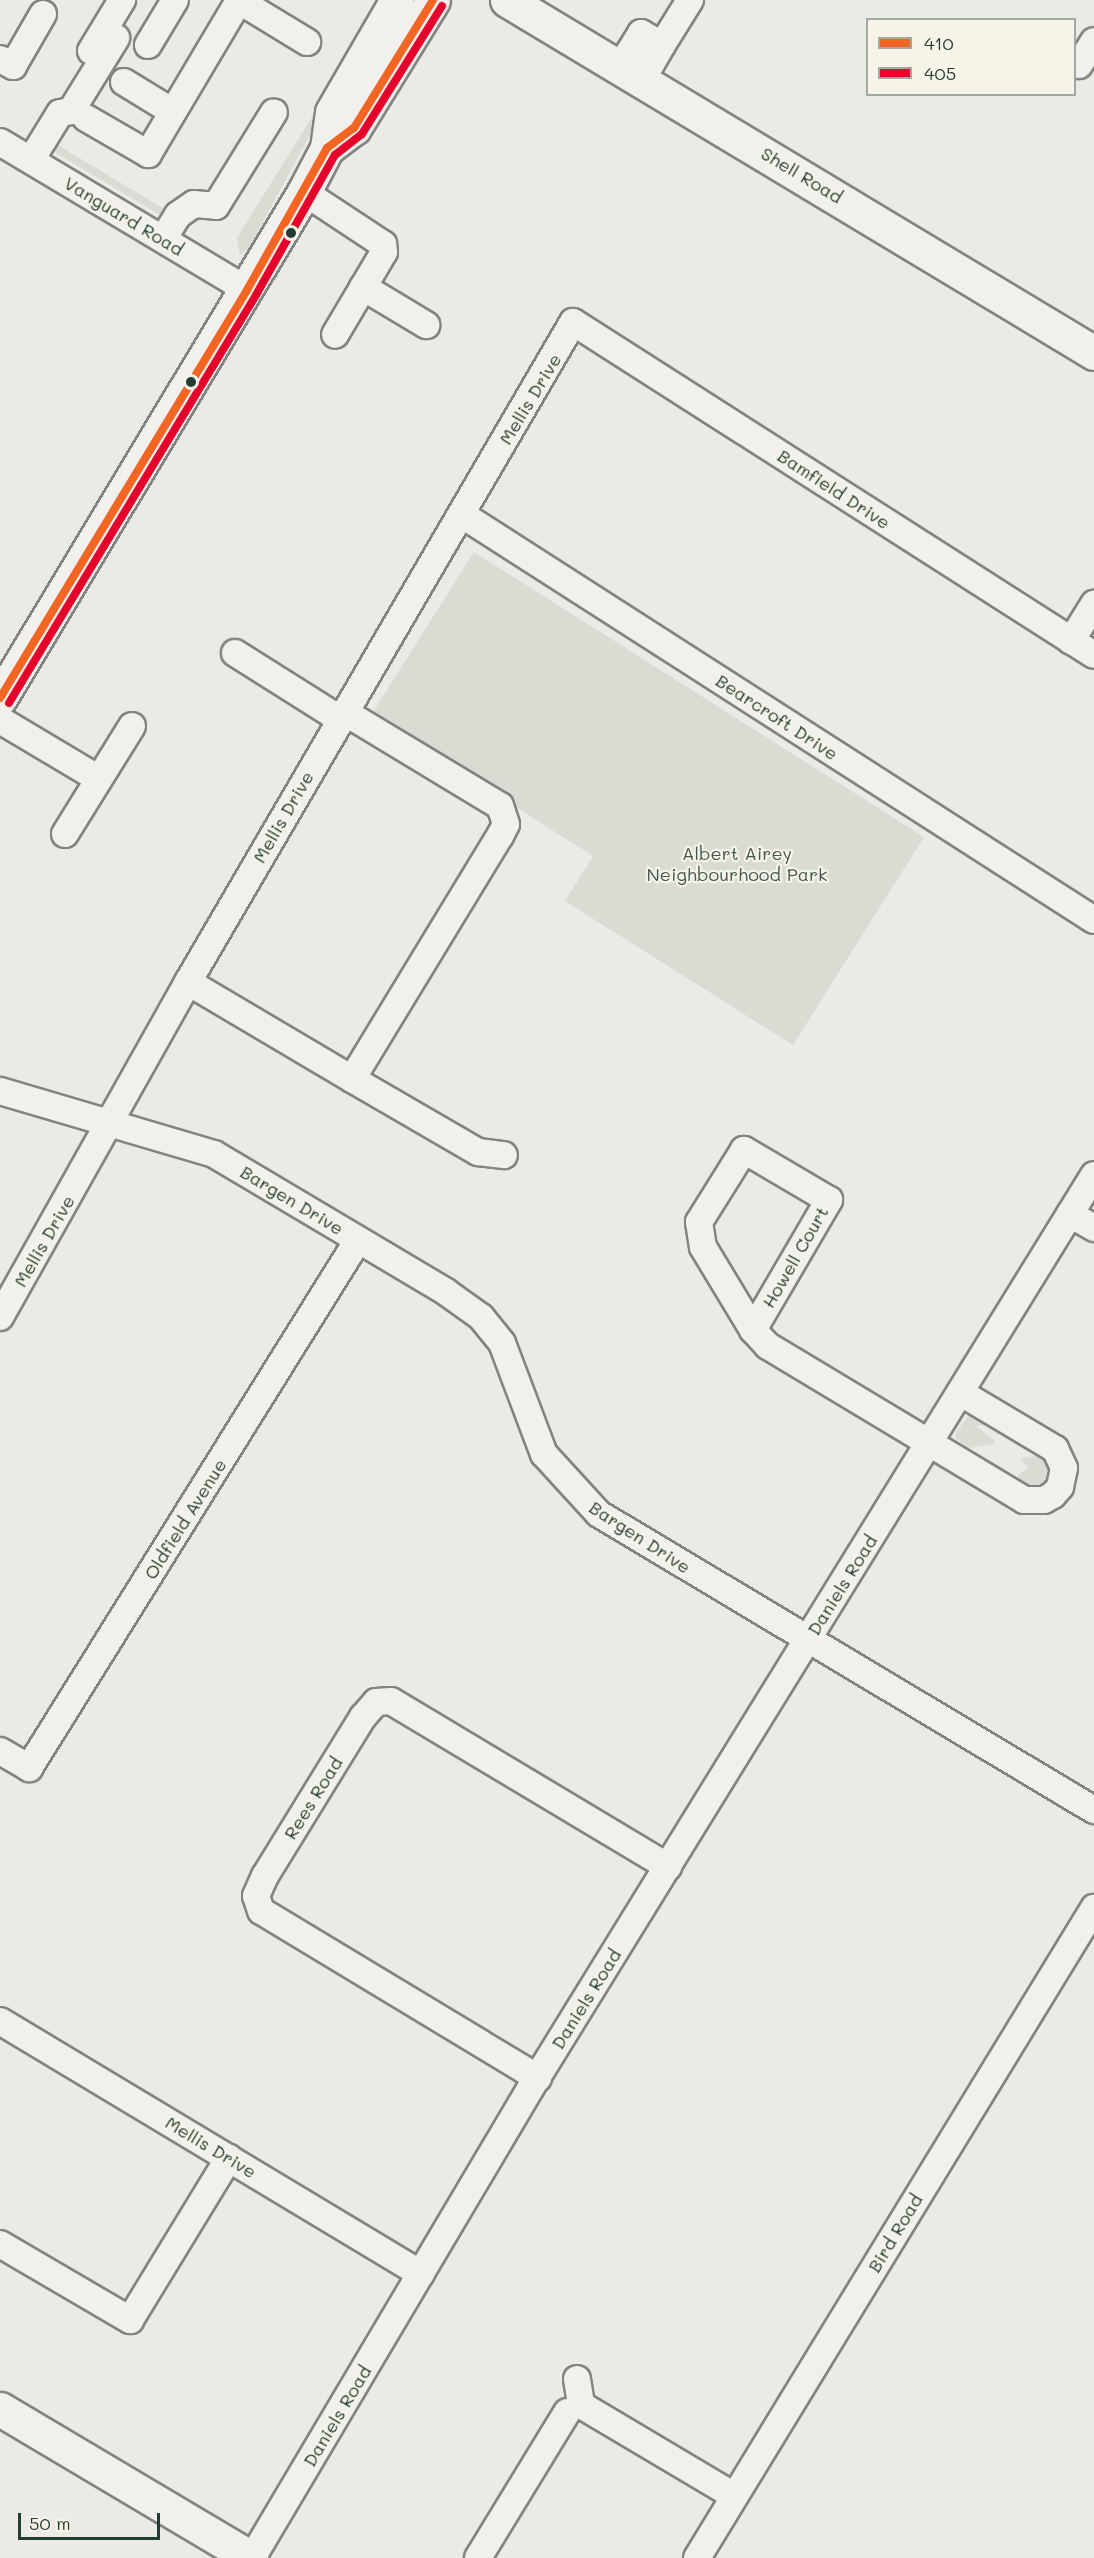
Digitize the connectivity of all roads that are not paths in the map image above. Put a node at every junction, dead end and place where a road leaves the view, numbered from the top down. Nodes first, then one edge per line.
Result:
1 (122, 0) edge
2 (175, 0) edge
3 (238, 0) edge
4 (397, 0) edge
5 (433, 0) edge
6 (507, 0) edge
7 (690, 0) edge
8 (42, 14) dead end
9 (116, 38) dead end
10 (1094, 41) edge
11 (307, 42) dead end
12 (148, 45) dead end
13 (0, 59) edge
14 (1079, 65) dead end
15 (631, 73) junction
16 (124, 82) dead end
17 (173, 112) junction
18 (274, 112) dead end
19 (60, 113) junction
20 (86, 118) dead end
21 (0, 142) edge
22 (327, 148) junction
23 (31, 160) junction
24 (304, 192) junction
25 (163, 239) junction
26 (363, 286) junction
27 (247, 290) junction
28 (573, 322) joint
29 (426, 325) dead end
30 (334, 335) dead end
31 (1094, 352) edge
32 (461, 514) junction
33 (1094, 604) edge
34 (1071, 641) junction
35 (235, 653) dead end
36 (1094, 655) edge
37 (0, 698) edge
38 (342, 716) junction
39 (0, 720) edge
40 (132, 726) dead end
41 (99, 779) junction
42 (65, 834) dead end
43 (1094, 920) edge
44 (188, 982) junction
45 (352, 1079) junction
46 (0, 1091) edge
47 (112, 1122) junction
48 (504, 1155) dead end
49 (1094, 1175) edge
50 (1070, 1214) junction
51 (1094, 1228) edge
52 (358, 1240) junction
53 (0, 1317) edge
54 (753, 1330) junction
55 (961, 1393) junction
56 (930, 1445) junction
57 (807, 1641) junction
58 (0, 1751) edge
59 (1094, 1810) edge
60 (668, 1867) junction
61 (1094, 1908) edge
62 (0, 2021) edge
63 (538, 2078) junction
64 (229, 2158) junction
65 (0, 2244) edge
66 (421, 2274) junction
67 (577, 2379) dead end
68 (0, 2409) edge
69 (567, 2412) dead end
70 (734, 2496) junction
71 (251, 2558) edge
72 (478, 2558) edge
73 (697, 2558) edge

1 - 19 street
2 - 12 street
3 - 11 street
3 - 17 street
4 - 22 main road
5 - 22 main road
6 - 15 main road, Shell Road
7 - 15 street
8 - 13 street
9 - 19 street
10 - 14 street
15 - 31 main road, Shell Road
16 - 17 street
17 - 20 street
18 - 25 street
19 - 23 street
21 - 23 street, Vanguard Road
22 - 24 main road
23 - 25 street, Vanguard Road
24 - 26 street
24 - 27 main road
25 - 27 street, Vanguard Road
26 - 29 street
26 - 30 street
27 - 37 main road
28 - 32 street, Mellis Drive
28 - 34 street, Bamfield Drive
32 - 38 street, Mellis Drive
32 - 43 street, Bearcroft Drive
33 - 34 street
34 - 36 street, Bamfield Drive
35 - 38 street
38 - 44 street, Mellis Drive
38 - 45 street
39 - 41 street
40 - 41 street
41 - 42 street
44 - 45 street
44 - 47 street, Mellis Drive
45 - 48 street
46 - 47 street, Bargen Drive
47 - 52 street, Bargen Drive
47 - 53 street, Mellis Drive
49 - 50 street, Daniels Road
50 - 51 street
50 - 55 street, Daniels Road
52 - 57 street, Bargen Drive
52 - 58 street, Oldfield Avenue
54 - 54 street, Howell Court
54 - 56 street, Howell Court
55 - 56 street, Daniels Road
55 - 56 street
56 - 57 street, Daniels Road
57 - 59 street, Bargen Drive
57 - 60 street, Daniels Road
60 - 63 street, Daniels Road
60 - 63 street, Rees Road
61 - 70 street, Bird Road
62 - 64 street, Mellis Drive
63 - 66 street, Daniels Road
64 - 65 street
64 - 66 street, Mellis Drive
66 - 71 street, Daniels Road
67 - 70 street
68 - 71 main road
69 - 72 street
70 - 73 street, Bird Road

